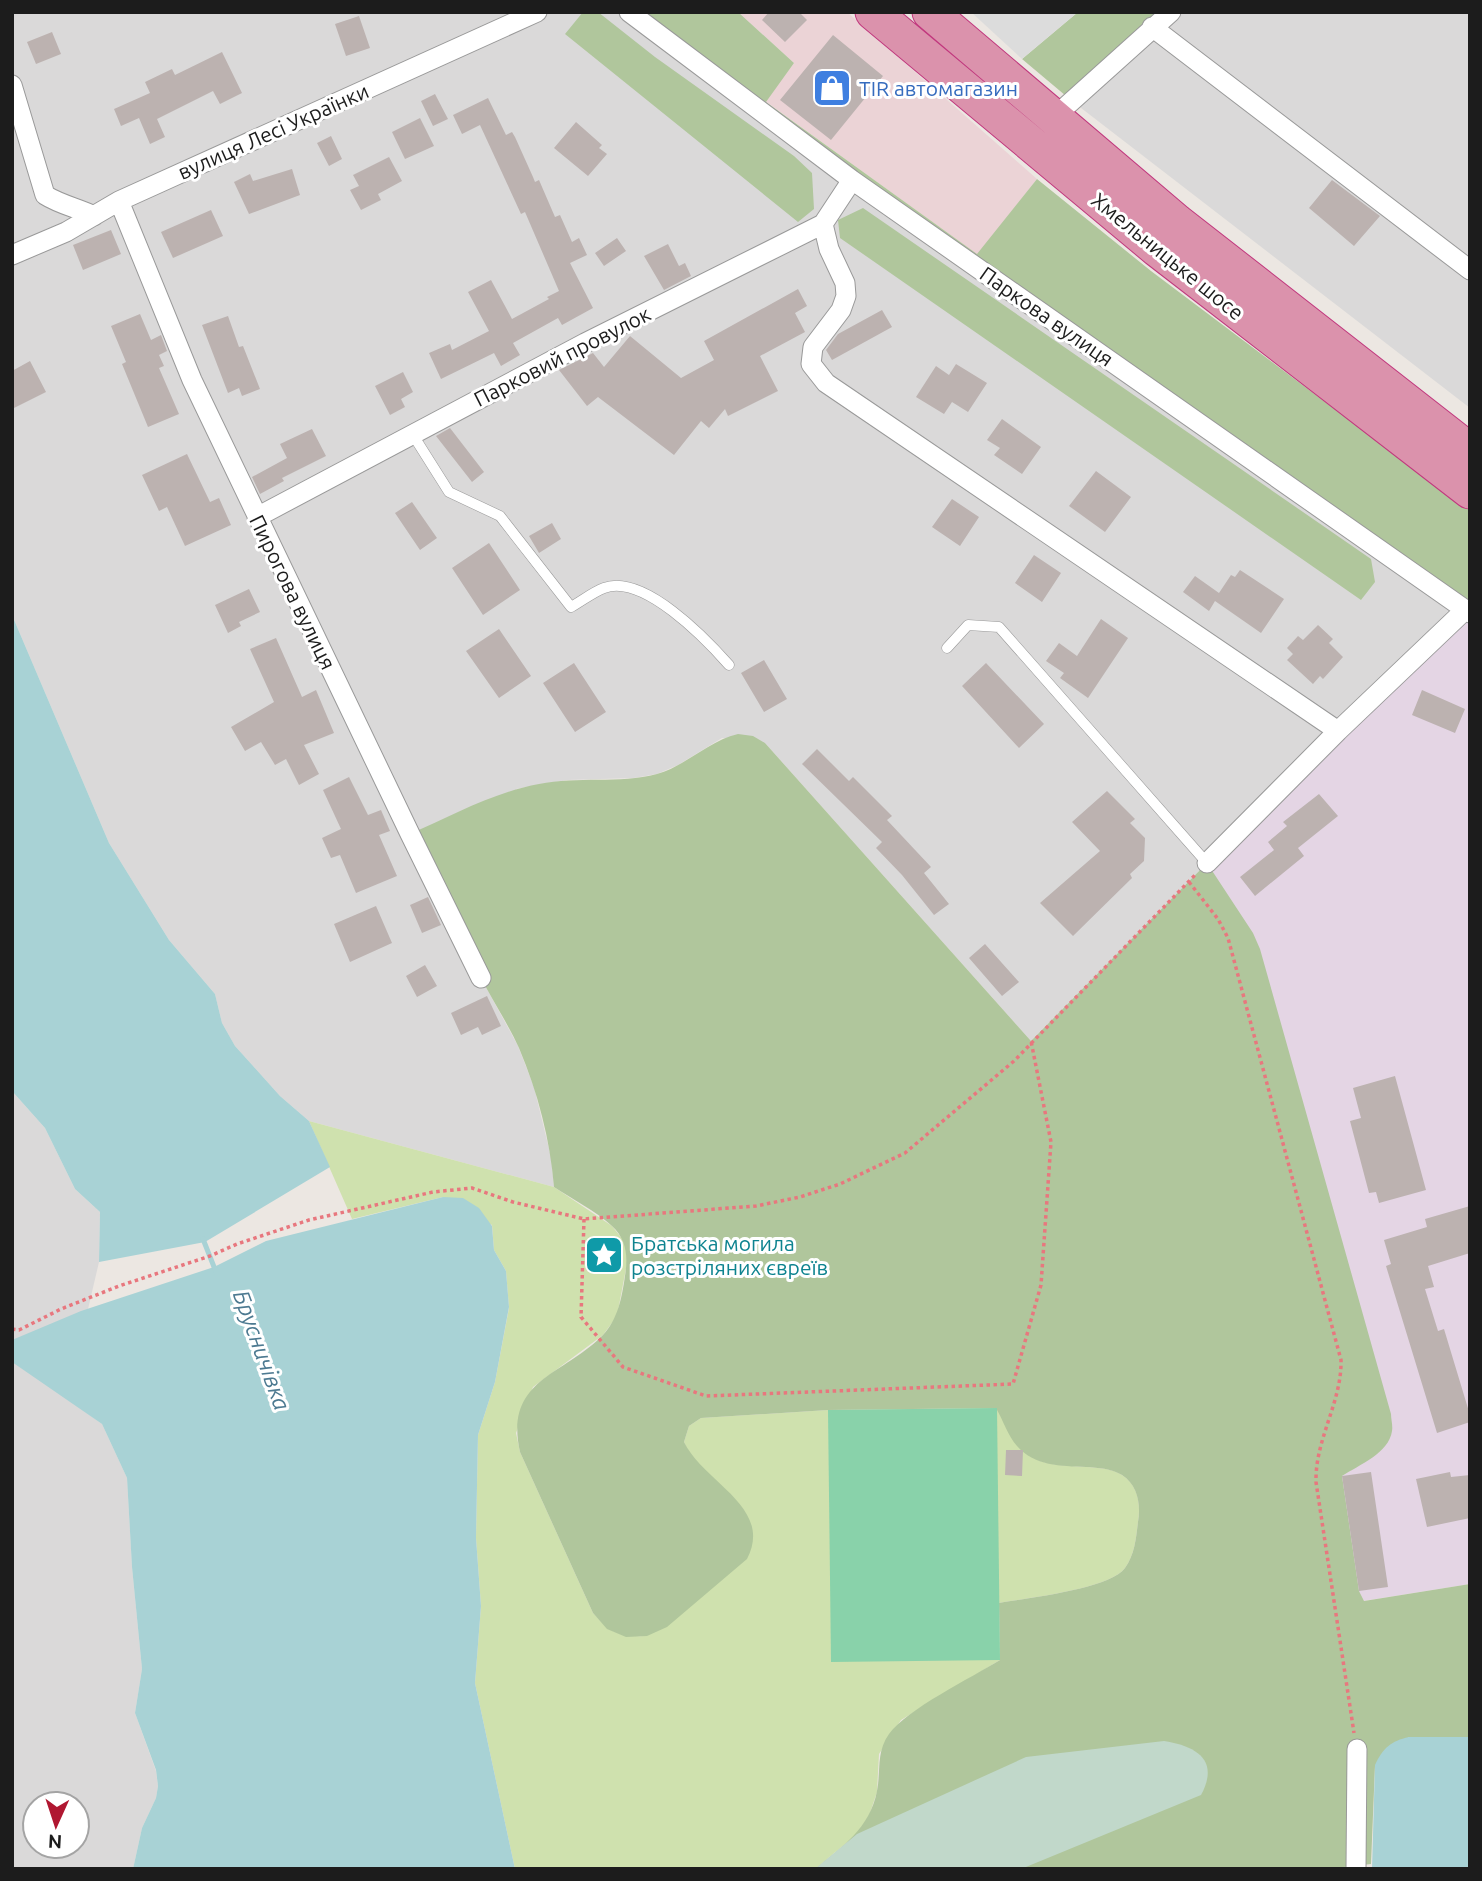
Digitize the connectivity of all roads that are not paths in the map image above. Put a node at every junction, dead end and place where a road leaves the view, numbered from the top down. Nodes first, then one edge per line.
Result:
1 (537, 12) edge
2 (629, 12) edge
3 (873, 12) edge
4 (930, 12) edge
5 (1171, 12) edge
6 (1152, 27) junction
7 (12, 85) edge
8 (1053, 118) junction
9 (852, 180) junction
10 (119, 201) junction
11 (94, 216) junction
12 (823, 224) junction
13 (12, 255) edge
14 (1470, 270) edge
15 (413, 435) junction
16 (1470, 451) edge
17 (1470, 491) edge
18 (257, 517) junction
19 (1467, 611) edge
20 (947, 648) dead end
21 (729, 665) dead end
22 (1338, 732) junction
23 (1207, 863) joint
24 (481, 978) dead end
25 (1357, 1749) road end
26 (1356, 1869) edge

1 - 10 street, вулиця Лесі Українки
2 - 9 street, Паркова вулиця
3 - 17 highway, Хмельницьке шосе
4 - 8 highway, Хмельницьке шосе
5 - 6 street
6 - 8 street
6 - 14 street
7 - 11 street
8 - 16 highway, Хмельницьке шосе
9 - 12 street
9 - 19 street, Паркова вулиця
10 - 11 street, вулиця Лесі Українки
10 - 18 street, Пирогова вулиця
11 - 13 street, вулиця Лесі Українки
12 - 15 street, Парковий провулок
12 - 22 street
15 - 18 street, Парковий провулок
15 - 21 lane
18 - 24 street, Пирогова вулиця
19 - 22 street
20 - 23 lane
22 - 23 street
25 - 26 street

